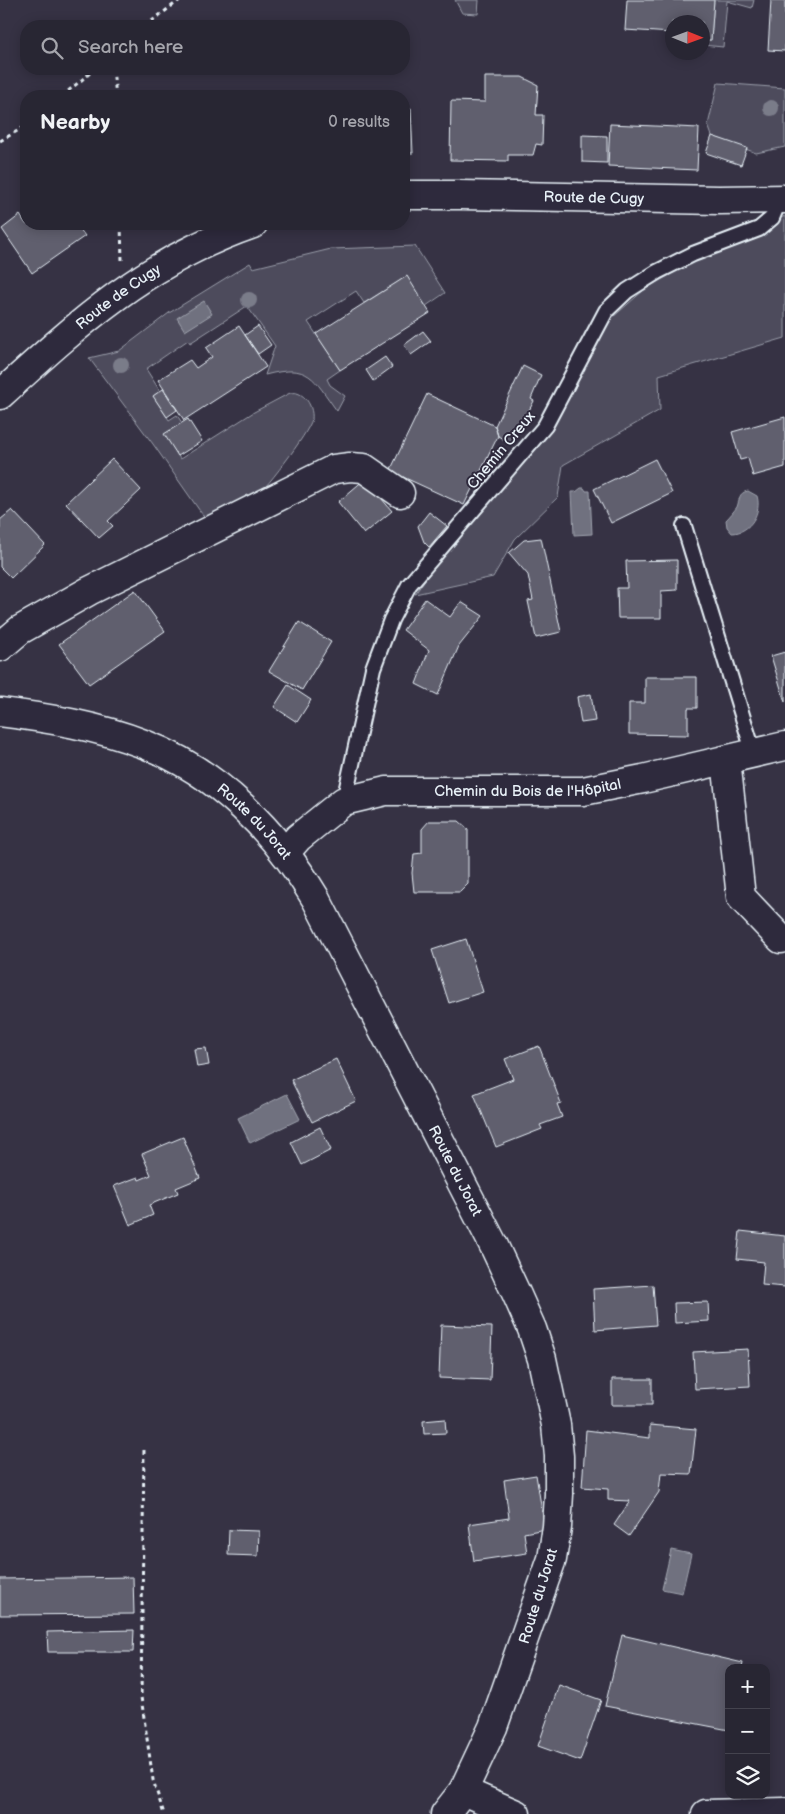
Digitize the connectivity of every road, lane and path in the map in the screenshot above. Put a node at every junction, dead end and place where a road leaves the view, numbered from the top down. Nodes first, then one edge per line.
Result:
1 (180, 0) edge
2 (153, 20) edge
3 (88, 75) edge
4 (114, 75) edge
5 (69, 90) edge
6 (115, 90) edge
7 (20, 129) edge
8 (0, 141) edge
9 (410, 195) edge
10 (782, 199) edge
11 (121, 230) edge
12 (237, 230) edge
13 (121, 255) dead end
14 (0, 394) edge
15 (400, 493) dead end
16 (684, 526) dead end
17 (0, 647) edge
18 (0, 712) edge
19 (785, 746) edge
20 (754, 754) junction
21 (726, 760) junction
22 (344, 801) junction
23 (285, 853) junction
24 (781, 939) dead end
25 (144, 1450) dead end
26 (463, 1791) junction
27 (785, 1812) edge
28 (164, 1814) edge
29 (445, 1814) edge
30 (516, 1814) edge
31 (706, 1814) edge

1 - 2 path
3 - 5 path
4 - 6 path
7 - 8 path
9 - 10 street, Route de Cugy
10 - 22 lane, Chemin Creux
11 - 13 path
12 - 14 street, Route de Cugy
15 - 17 street
16 - 20 lane
18 - 23 street, Route du Jorat
19 - 20 street, Chemin du Bois de l'Hôpital
20 - 21 street, Chemin du Bois de l'Hôpital
21 - 22 street, Chemin du Bois de l'Hôpital
21 - 24 street
22 - 23 street, Chemin du Bois de l'Hôpital
23 - 26 street, Route du Jorat
25 - 28 path
26 - 29 street, Route du Jorat
26 - 30 street
27 - 31 street

